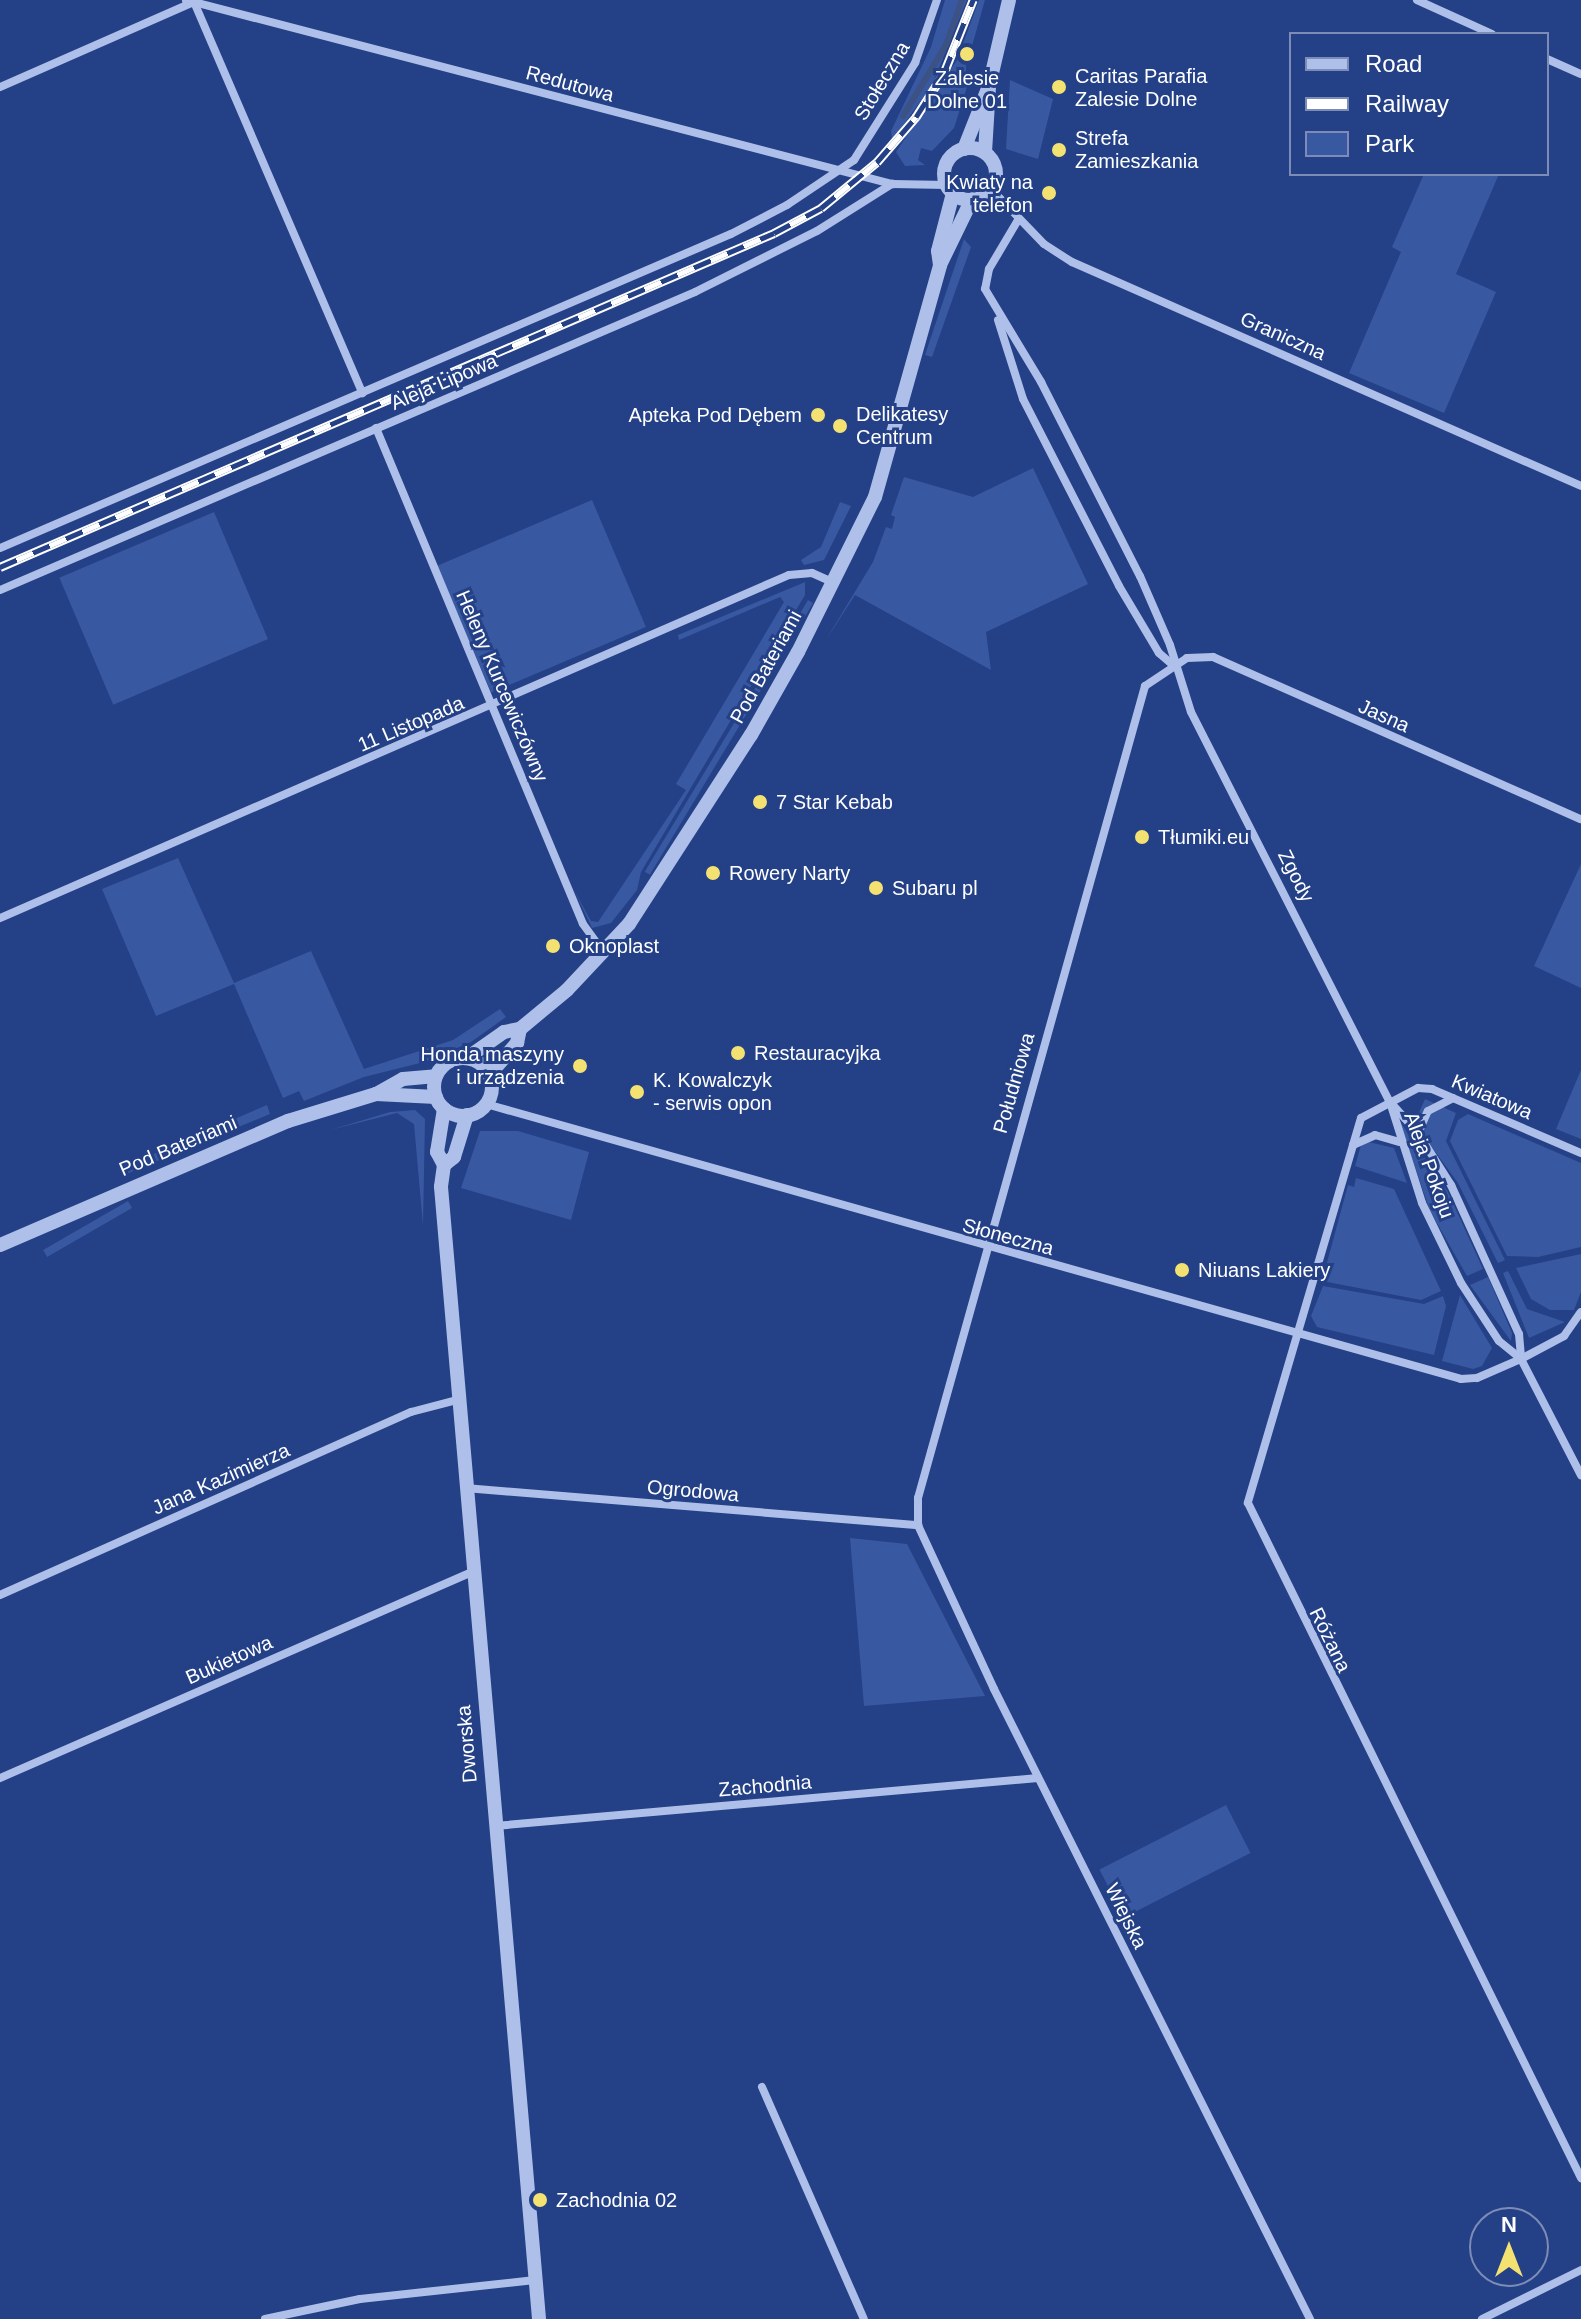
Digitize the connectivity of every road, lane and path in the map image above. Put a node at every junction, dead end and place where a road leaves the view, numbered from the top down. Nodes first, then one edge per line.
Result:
1 (937, 0) edge
2 (1009, 0) edge
3 (1417, 0) edge
4 (190, 1) edge
5 (1488, 32) edge
6 (1549, 60) edge
7 (1581, 74) edge
8 (989, 86) junction
9 (0, 87) edge
10 (964, 149) junction
11 (985, 152) junction
12 (841, 171) junction
13 (892, 184) junction
14 (950, 189) junction
15 (991, 189) junction
16 (972, 199) junction
17 (1018, 220) junction
18 (940, 265) junction
19 (998, 317) junction
20 (362, 393) junction
21 (376, 428) junction
22 (1581, 486) edge
23 (0, 548) edge
24 (835, 583) junction
25 (0, 590) edge
26 (1173, 666) junction
27 (494, 706) junction
28 (1581, 819) edge
29 (0, 918) edge
30 (604, 953) junction
31 (520, 1029) junction
32 (467, 1058) junction
33 (489, 1075) junction
34 (436, 1076) junction
35 (376, 1094) junction
36 (1453, 1098) junction
37 (1390, 1102) junction
38 (440, 1103) junction
39 (486, 1104) junction
40 (467, 1115) junction
41 (1418, 1133) junction
42 (1399, 1142) junction
43 (1581, 1153) edge
44 (1347, 1156) junction
45 (444, 1165) junction
46 (0, 1245) edge
47 (984, 1247) junction
48 (1581, 1312) edge
49 (1295, 1332) junction
50 (1521, 1359) junction
51 (457, 1400) junction
52 (1581, 1475) edge
53 (465, 1488) junction
54 (918, 1525) junction
55 (472, 1572) junction
56 (0, 1595) edge
57 (0, 1778) edge
58 (1038, 1778) junction
59 (494, 1826) junction
60 (762, 2087) dead end
61 (1581, 2178) edge
62 (1581, 2270) edge
63 (535, 2280) junction
64 (265, 2319) edge
65 (539, 2319) edge
66 (864, 2319) edge
67 (1310, 2319) edge
68 (1482, 2319) edge

1 - 12 street, Stołeczna
2 - 8 street
3 - 5 street
4 - 9 street
4 - 12 street, Redutowa
4 - 20 street
6 - 7 street
8 - 10 street
8 - 11 street
10 - 11 street
10 - 14 street
11 - 15 street
12 - 13 street, Redutowa
12 - 20 street, Aleja Lipowa
13 - 14 street, Redutowa
13 - 21 street, Aleja Lipowa
14 - 16 street
14 - 18 street, Pod Bateriami
15 - 16 street
15 - 17 street, Graniczna
16 - 18 street, Pod Bateriami
17 - 19 street, Zgody
17 - 22 street, Graniczna
18 - 24 street, Pod Bateriami
19 - 26 street, Zgody
19 - 26 street, Zgody
20 - 23 street, Aleja Lipowa
21 - 25 street, Aleja Lipowa
21 - 27 street, Heleny Kurcewiczówny
24 - 27 street, 11 Listopada
24 - 30 street, Pod Bateriami
26 - 28 street, Jasna
26 - 37 street, Zgody
26 - 47 street, Południowa
27 - 29 street, 11 Listopada
27 - 30 street, Heleny Kurcewiczówny
30 - 31 street, Pod Bateriami
31 - 32 street, Pod Bateriami
31 - 33 street, Pod Bateriami
32 - 33 street
32 - 34 street, Pod Bateriami
33 - 39 street
34 - 35 street, Pod Bateriami
34 - 38 street
35 - 38 street, Pod Bateriami
35 - 46 street, Pod Bateriami
36 - 37 street, Kwiatowa
36 - 41 street
36 - 43 street, Kwiatowa
37 - 41 street, Aleja Pokoju
37 - 42 street, Aleja Pokoju
37 - 44 street, Różana
38 - 40 street, Pod Bateriami
38 - 45 street, Dworska
39 - 40 street
39 - 47 street, Słoneczna
40 - 45 street
41 - 50 street, Aleja Pokoju
42 - 44 street
42 - 50 street, Aleja Pokoju
44 - 49 street, Różana
45 - 51 street, Dworska
47 - 49 street, Słoneczna
47 - 54 street, Południowa
48 - 50 street, Słoneczna
49 - 50 street, Słoneczna
49 - 61 street, Różana
50 - 52 street, Aleja Pokoju
51 - 53 street, Dworska
51 - 56 street, Jana Kazimierza
53 - 54 street, Ogrodowa
53 - 55 street, Dworska
54 - 58 street, Wiejska
55 - 57 street, Bukietowa
55 - 59 street, Dworska
58 - 59 street, Zachodnia
58 - 67 street, Wiejska
59 - 63 street, Dworska
60 - 66 street
62 - 68 street
63 - 64 street
63 - 65 street, Dworska

